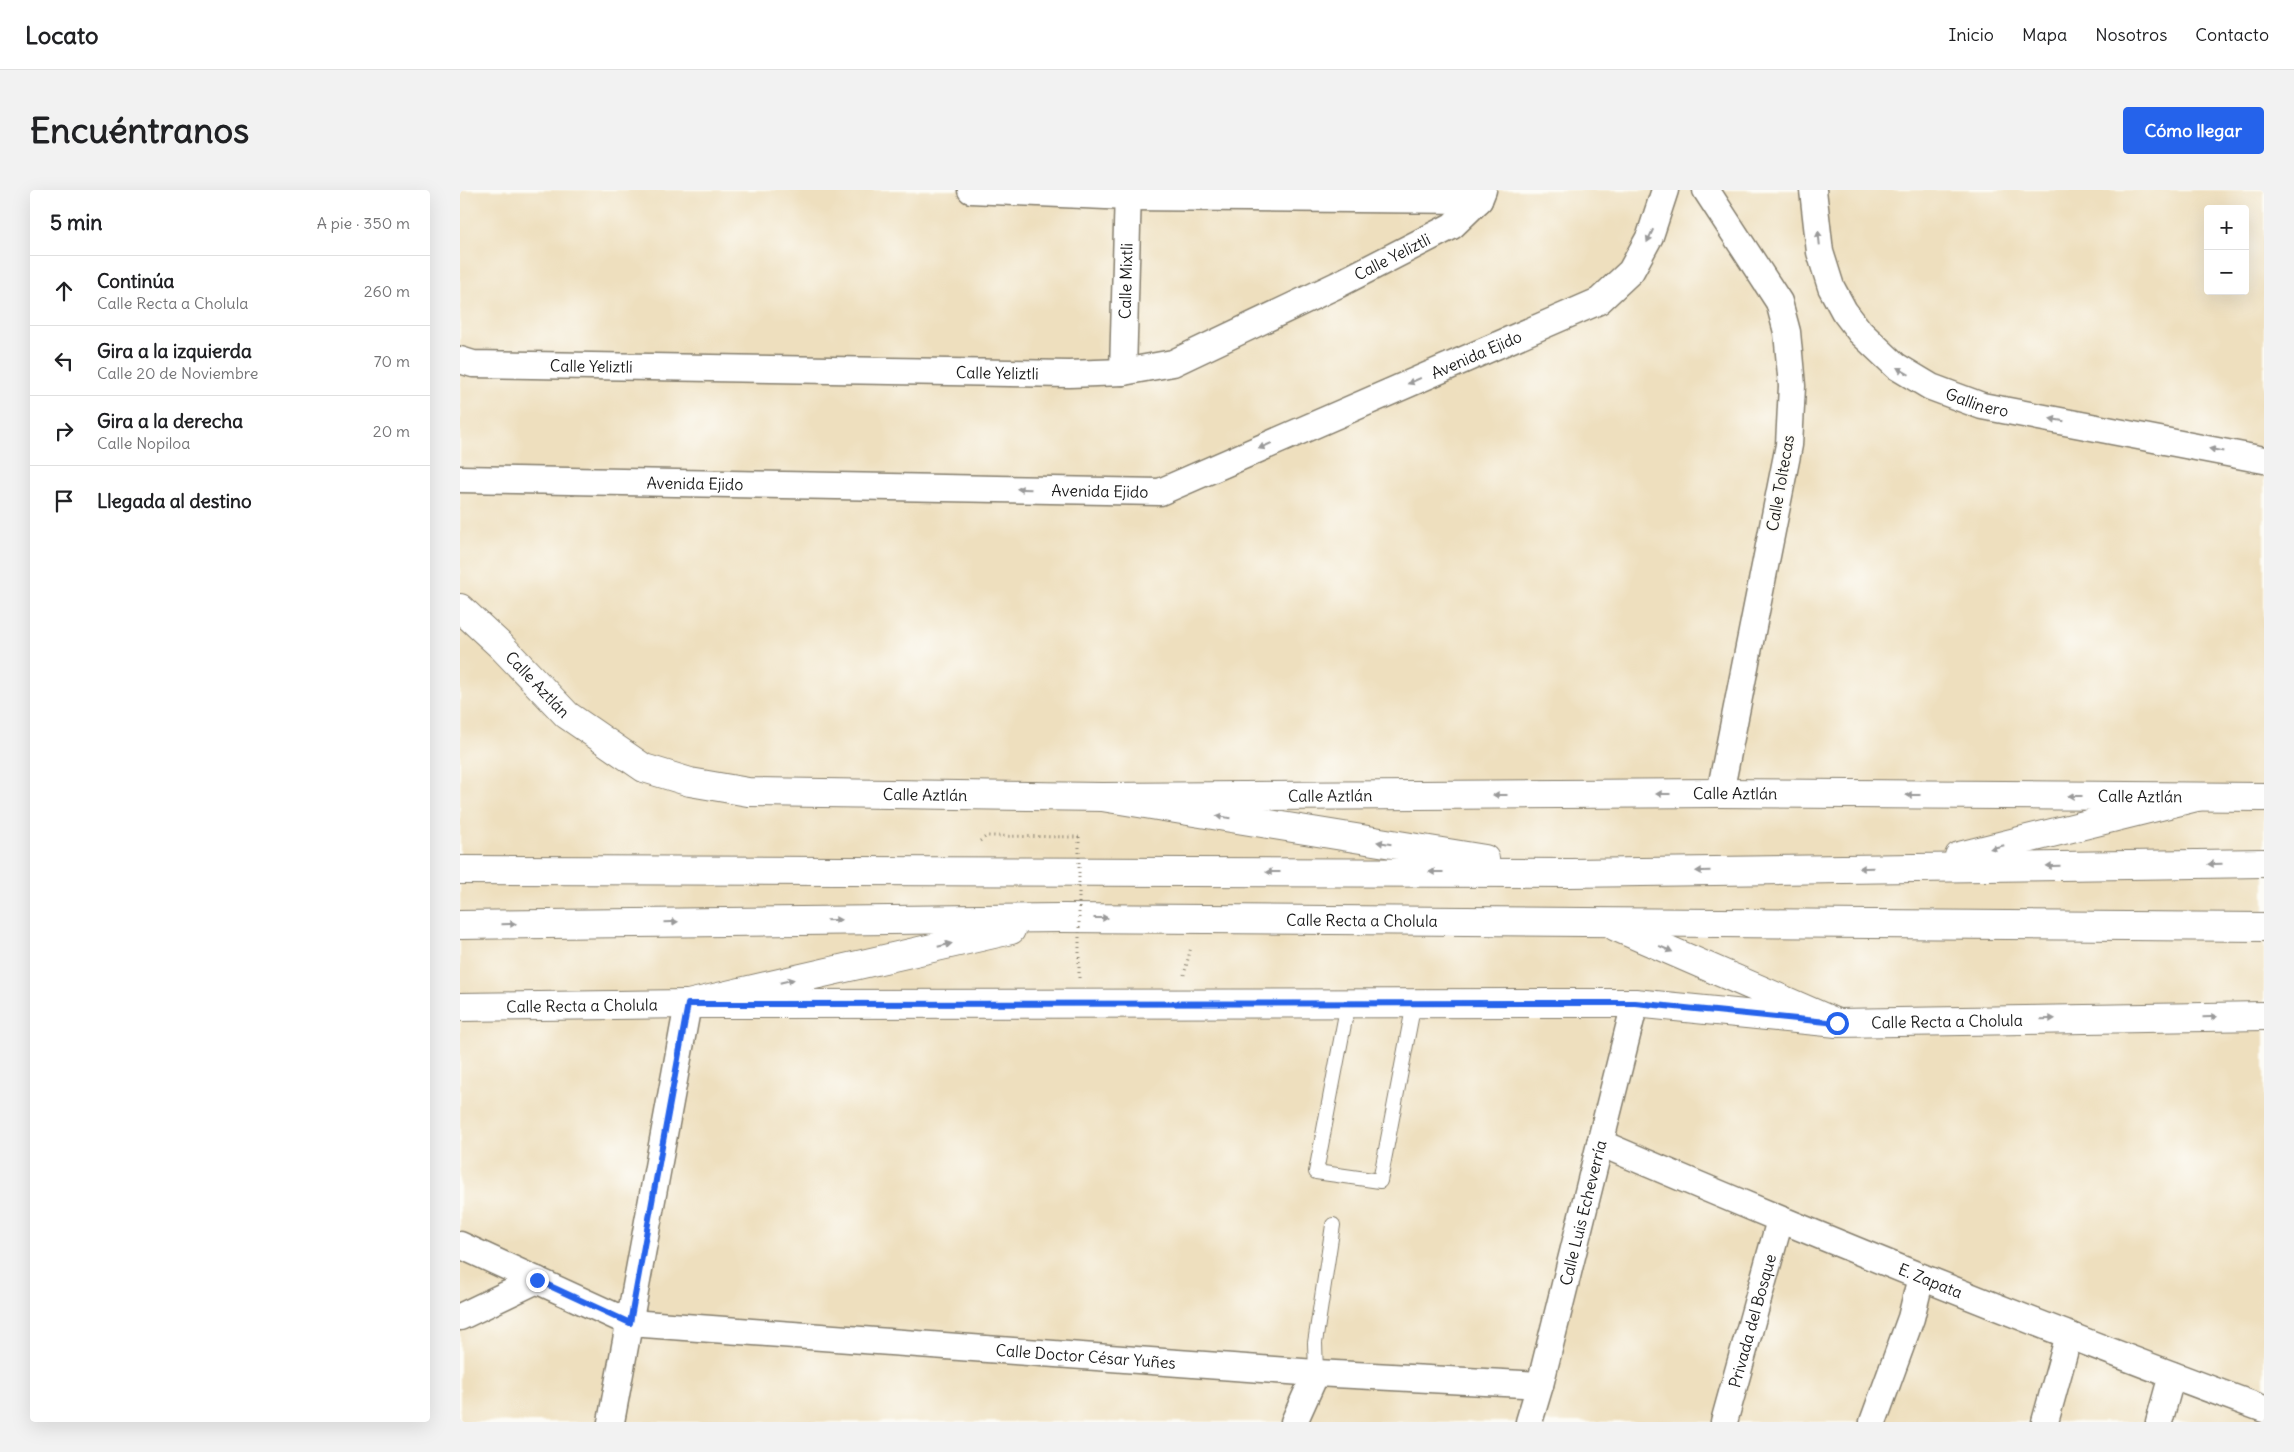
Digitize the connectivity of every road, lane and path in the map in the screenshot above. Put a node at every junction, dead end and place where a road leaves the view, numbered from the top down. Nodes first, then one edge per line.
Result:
1 (971, 190) edge
2 (1665, 190) edge
3 (1706, 190) edge
4 (1813, 190) edge
5 (1128, 194) edge
6 (1481, 195) edge
7 (460, 360) edge
8 (1123, 372) junction
9 (2264, 460) edge
10 (460, 480) edge
11 (460, 608) edge
12 (1720, 793) junction
13 (1102, 797) junction
14 (2197, 797) junction
15 (2264, 797) edge
16 (987, 836) dead end
17 (2264, 863) edge
18 (1914, 867) junction
19 (460, 870) edge
20 (1570, 873) junction
21 (1062, 918) junction
22 (1606, 923) junction
23 (460, 925) edge
24 (2264, 927) edge
25 (1079, 978) dead end
26 (1348, 1003) junction
27 (1414, 1003) junction
28 (1635, 1003) junction
29 (688, 1004) junction
30 (460, 1007) edge
31 (2264, 1016) edge
32 (1837, 1023) junction
33 (1600, 1143) junction
34 (1780, 1220) junction
35 (1333, 1225) dead end
36 (460, 1245) edge
37 (1921, 1277) junction
38 (537, 1280) junction
39 (460, 1317) edge
40 (630, 1323) junction
41 (2069, 1335) junction
42 (1316, 1373) junction
43 (2172, 1375) junction
44 (1540, 1385) junction
45 (2264, 1408) edge
46 (611, 1422) edge
47 (1294, 1422) edge
48 (1529, 1422) edge
49 (1724, 1422) edge
50 (1873, 1422) edge
51 (2045, 1422) edge
52 (2159, 1422) edge

1 - 5 street
2 -> 10 street, Avenida Ejido
3 - 12 street, Calle Toltecas
9 -> 4 street, Gallinero
5 - 6 street
5 - 8 street, Calle Mixtli
6 - 8 street, Calle Yeliztli
7 - 8 street, Calle Yeliztli
11 - 13 main road, Calle Aztlán
12 -> 13 main road, Calle Aztlán
14 -> 12 main road, Calle Aztlán
20 -> 13 main road
14 - 15 main road, Calle Aztlán
14 -> 18 main road
16 - 25 path, bridge
17 -> 18 main road
18 -> 20 main road
20 -> 19 main road
21 -> 22 main road, Calle Recta a Cholula
23 -> 21 main road, Calle Recta a Cholula
29 -> 21 main road
22 - 24 main road, Calle Recta a Cholula
22 -> 32 main road
26 - 27 main road, Calle Recta a Cholula
26 - 27 lane
26 - 29 main road, Calle Recta a Cholula
27 - 28 main road, Calle Recta a Cholula
28 - 32 main road, Calle Recta a Cholula
28 - 33 street, Calle Luis Echeverría
29 - 30 main road, Calle Recta a Cholula
29 - 40 street
32 -> 31 main road, Calle Recta a Cholula
33 - 34 street, E. Zapata
33 - 44 street, Calle Luis Echeverría
34 - 37 street, E. Zapata
34 - 49 street, Privada del Bosque
35 - 42 lane
36 - 38 street
37 - 41 street, E. Zapata
37 - 50 street
38 - 39 street
38 - 40 street
40 - 42 street, Calle Doctor César Yuñes
40 - 46 street
41 - 43 street, E. Zapata
41 - 51 street
42 - 44 street, Calle Doctor César Yuñes
42 - 47 street
43 - 45 street, E. Zapata
43 - 52 street
44 - 48 street, Calle Luis Echeverría

